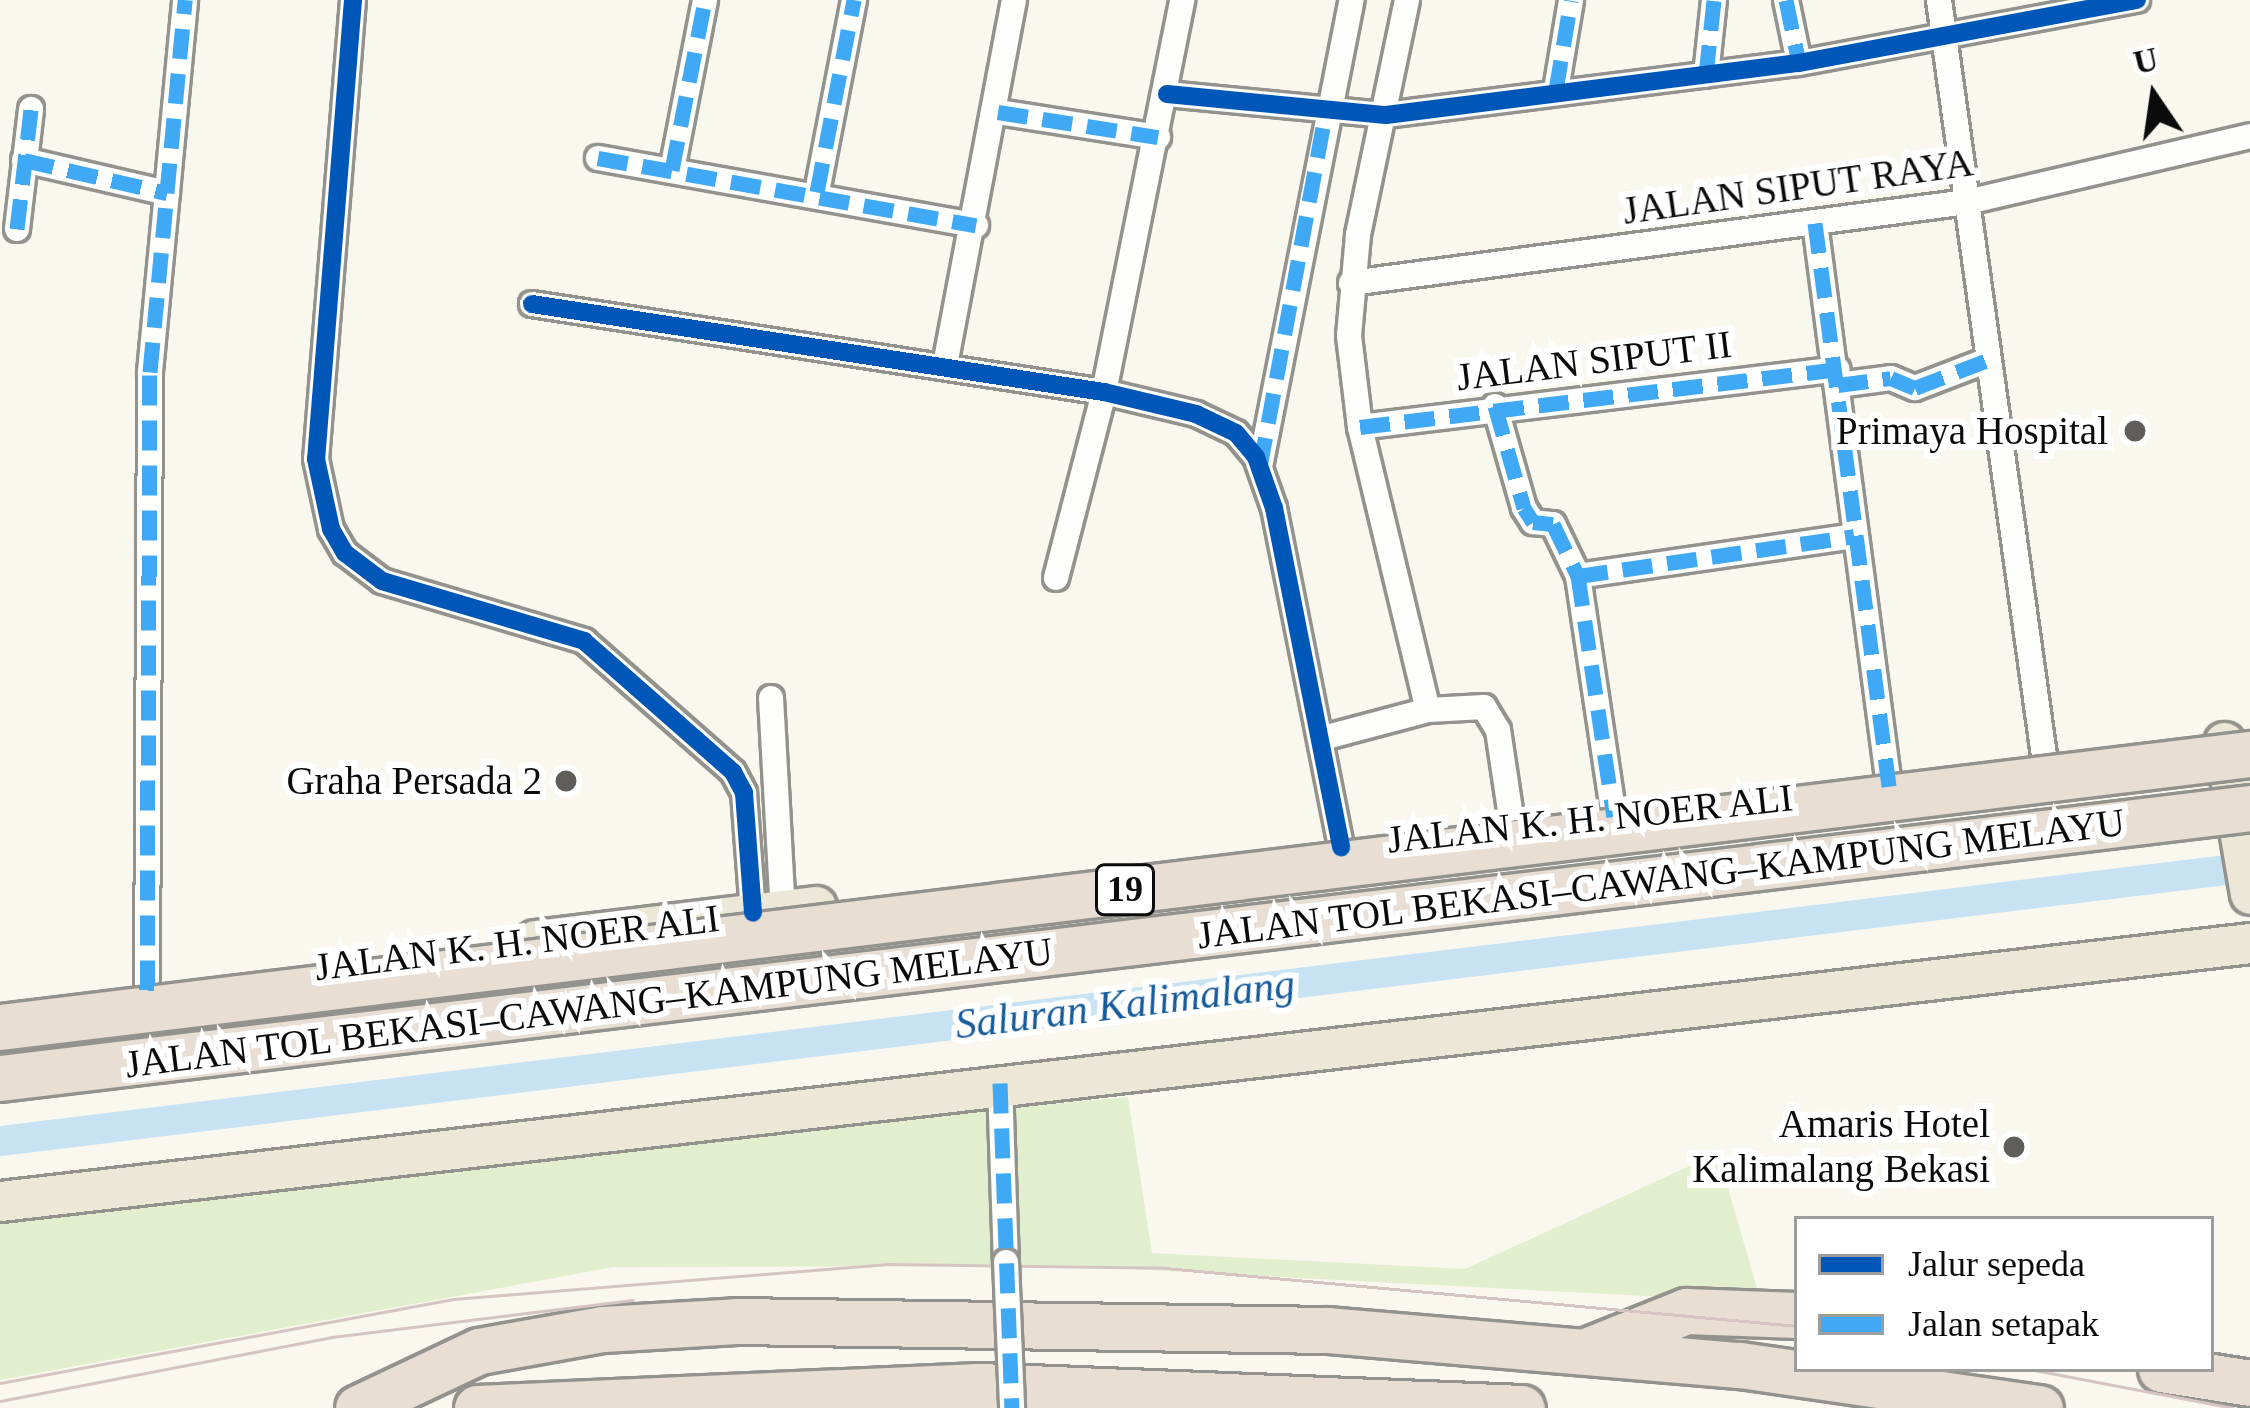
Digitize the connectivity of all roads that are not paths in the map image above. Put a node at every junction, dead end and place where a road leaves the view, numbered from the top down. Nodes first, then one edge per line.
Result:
1 (185, 0) edge
2 (353, 0) edge
3 (705, 0) edge
4 (854, 0) edge
5 (1014, 0) edge
6 (1182, 0) edge
7 (1352, 0) edge
8 (1407, 0) edge
9 (1571, 0) edge
10 (1714, 0) edge
11 (1786, 0) edge
12 (1939, 0) edge
13 (2137, 0) edge
14 (1941, 41) junction
15 (1799, 64) junction
16 (1706, 75) junction
17 (1556, 90) junction
18 (1167, 94) junction
19 (32, 109) dead end
20 (998, 112) junction
21 (1354, 113) junction
22 (2250, 136) edge
23 (1158, 137) junction
24 (598, 158) dead end
25 (24, 160) junction
26 (672, 170) junction
27 (817, 192) junction
28 (167, 193) junction
29 (1967, 202) junction
30 (1815, 223) junction
31 (976, 225) junction
32 (17, 230) dead end
33 (1352, 284) junction
34 (532, 304) dead end
35 (1988, 360) junction
36 (945, 365) junction
37 (1838, 377) junction
38 (1104, 392) junction
39 (1495, 406) junction
40 (1360, 428) junction
41 (1260, 467) junction
42 (1854, 536) junction
43 (1579, 576) junction
44 (1056, 578) dead end
45 (772, 698) dead end
46 (1422, 711) junction
47 (1335, 734) junction
48 (2242, 743) edge
49 (2046, 770) junction
50 (1889, 786) junction
51 (2246, 801) edge
52 (1614, 817) junction
53 (1513, 830) junction
54 (1341, 847) junction
55 (2250, 894) edge
56 (768, 911) junction
57 (2250, 943) edge
58 (147, 990) junction
59 (0, 1010) edge
60 (0, 1027) edge
61 (0, 1078) edge
62 (1000, 1083) junction
63 (0, 1201) edge
64 (1794, 1315) edge
65 (1588, 1350) junction
66 (2180, 1372) edge
67 (2250, 1383) edge
68 (358, 1408) edge
69 (477, 1408) edge
70 (1012, 1408) edge
71 (1522, 1408) edge
72 (2040, 1408) edge

1 - 28 street
2 - 56 street
3 - 26 street
4 - 27 street
5 - 20 street
6 - 18 street
7 - 21 street
8 - 21 street
9 - 17 street
10 - 16 street
11 - 15 street
12 - 14 street
13 - 14 street
14 - 15 street
14 - 29 street
15 - 16 street
16 - 17 street
17 - 21 street
18 - 21 street
18 - 23 street
19 - 25 street
20 - 23 street
20 - 31 street
21 - 33 street
21 - 41 street
22 - 29 street, JALAN SIPUT RAYA
23 - 38 street
24 - 26 street
25 - 28 street
25 - 32 street
26 - 27 street
27 - 31 street
28 - 58 street
29 - 30 street, JALAN SIPUT RAYA
29 - 35 street
30 - 33 street, JALAN SIPUT RAYA
30 - 37 street
31 - 36 street
33 - 40 street
34 - 36 street
35 - 37 street, JALAN SIPUT II
35 - 49 street
36 - 38 street
37 - 39 street, JALAN SIPUT II
37 - 42 street
38 - 41 street
38 - 44 street
39 - 40 street, JALAN SIPUT II
39 - 43 street
40 - 46 street
41 - 47 street
42 - 43 street
42 - 50 street
43 - 52 street
45 - 56 street
46 - 47 street
46 - 53 street
47 - 54 street
48 - 49 main road, JALAN K. H. NOER ALI
48 - 51 main road
48 - 60 highway, JALAN TOL BEKASI–CAWANG–KAMPUNG MELAYU / 19, bridge
49 - 50 main road, JALAN K. H. NOER ALI
50 - 52 main road, JALAN K. H. NOER ALI
51 - 55 main road
51 - 61 highway, JALAN TOL BEKASI–CAWANG–KAMPUNG MELAYU / 19, bridge
52 - 53 main road, JALAN K. H. NOER ALI
53 - 54 main road, JALAN K. H. NOER ALI
54 - 56 main road, JALAN K. H. NOER ALI
56 - 58 main road, JALAN K. H. NOER ALI
57 - 62 main road
58 - 59 main road, JALAN K. H. NOER ALI
62 - 63 main road
62 - 70 street, bridge
64 - 65 highway
65 - 68 highway
65 - 72 highway
66 - 67 highway
69 - 71 highway

